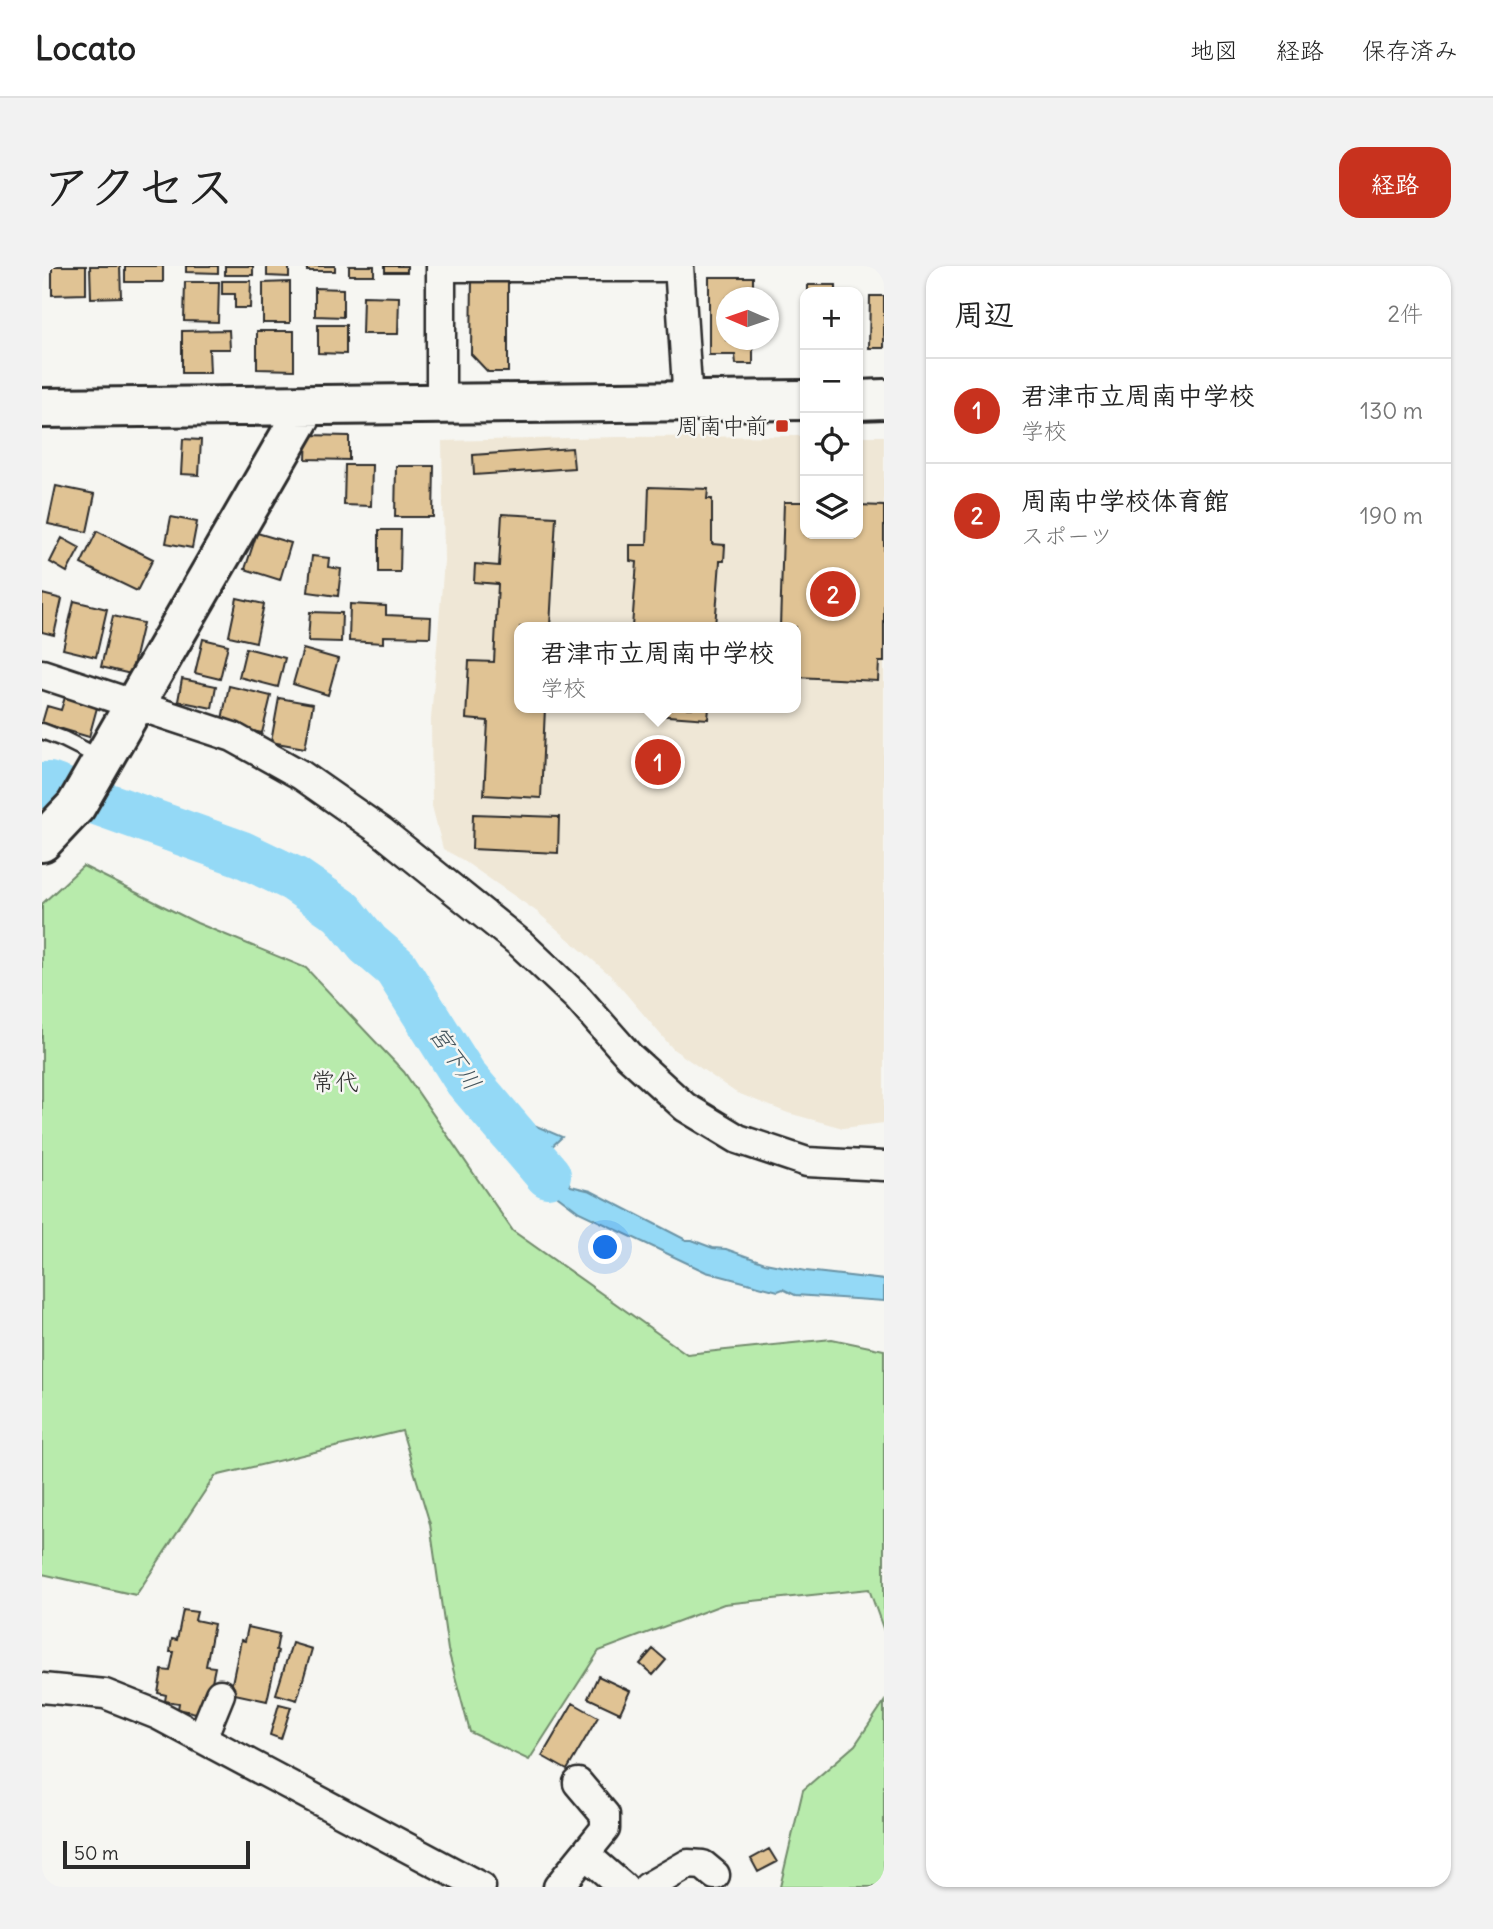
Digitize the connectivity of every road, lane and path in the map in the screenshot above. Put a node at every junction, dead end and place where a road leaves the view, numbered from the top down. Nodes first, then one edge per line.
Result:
1 (441, 267) edge
2 (679, 267) edge
3 (884, 399) edge
4 (800, 400) edge
5 (863, 400) edge
6 (688, 402) junction
7 (441, 404) junction
8 (307, 405) junction
9 (42, 408) edge
10 (42, 674) edge
11 (133, 705) junction
12 (42, 731) edge
13 (101, 763) junction
14 (45, 840) edge
15 (884, 1166) edge
16 (42, 1688) edge
17 (220, 1694) dead end
18 (202, 1738) junction
19 (578, 1783) dead end
20 (585, 1854) junction
21 (715, 1875) dead end
22 (481, 1887) edge
23 (558, 1887) edge
24 (622, 1887) edge
25 (648, 1887) edge

1 - 2 street
1 - 7 street
2 - 6 street
3 - 5 street
4 - 6 street
6 - 7 street
7 - 8 street
8 - 9 street
8 - 11 street
10 - 11 street
11 - 13 street
11 - 15 street
12 - 13 lane
13 - 14 street
16 - 18 street
17 - 18 street
18 - 22 street
19 - 20 street
20 - 23 street
20 - 24 street
21 - 25 street

